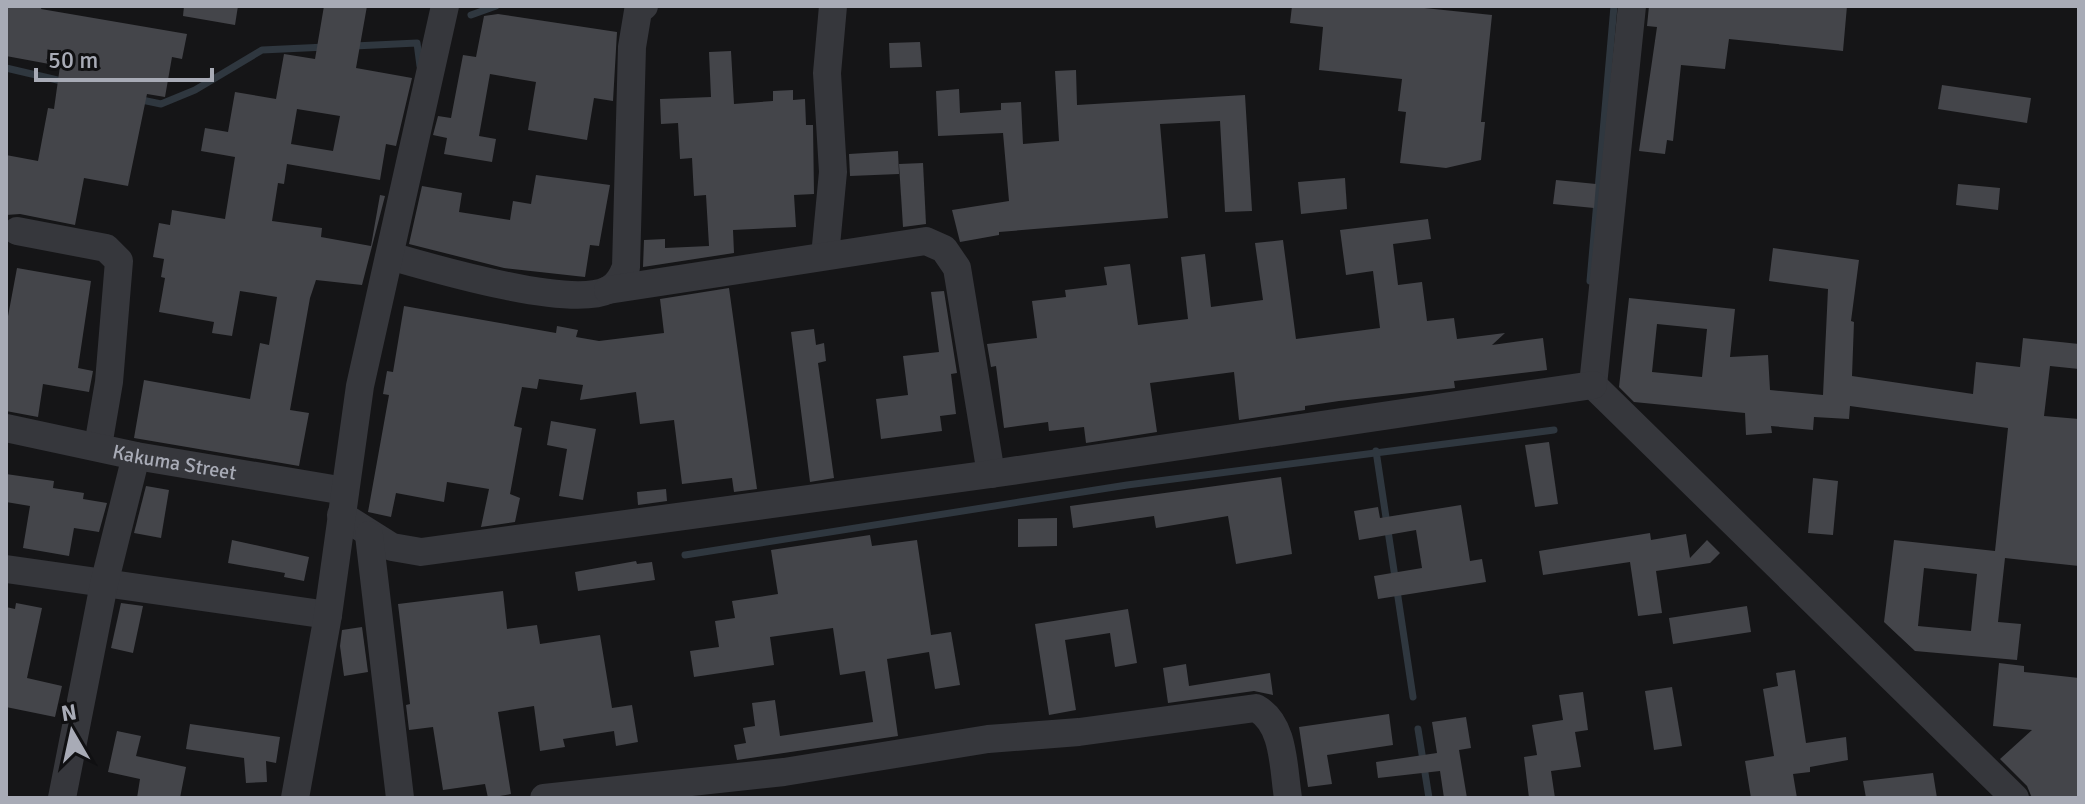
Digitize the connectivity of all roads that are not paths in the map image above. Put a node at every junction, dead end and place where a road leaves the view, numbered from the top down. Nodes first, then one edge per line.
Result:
1 (445, 6) edge
2 (644, 6) edge
3 (833, 6) edge
4 (1632, 6) edge
5 (17, 231) dead end
6 (390, 256) junction
7 (825, 256) junction
8 (608, 290) junction
9 (1593, 385) junction
10 (6, 428) edge
11 (98, 446) junction
12 (136, 456) junction
13 (991, 474) junction
14 (343, 503) junction
15 (369, 535) junction
16 (6, 569) edge
17 (104, 584) junction
18 (328, 615) junction
19 (297, 786) edge
20 (62, 798) edge
21 (318, 798) edge
22 (400, 798) edge
23 (544, 798) edge
24 (1288, 798) edge
25 (2015, 798) edge

1 - 6 street
2 - 8 street
3 - 7 street
4 - 9 street
5 - 11 street
6 - 8 street
6 - 14 street
7 - 8 street
7 - 13 street
9 - 13 street
9 - 25 street
10 - 11 street, Kakuma Street
11 - 12 street, Kakuma Street
12 - 14 street, Kakuma Street
12 - 17 street
13 - 15 street
14 - 15 street
14 - 18 street
15 - 22 street
16 - 17 street
17 - 18 street
17 - 20 street
18 - 19 street
19 - 21 street
23 - 24 street

